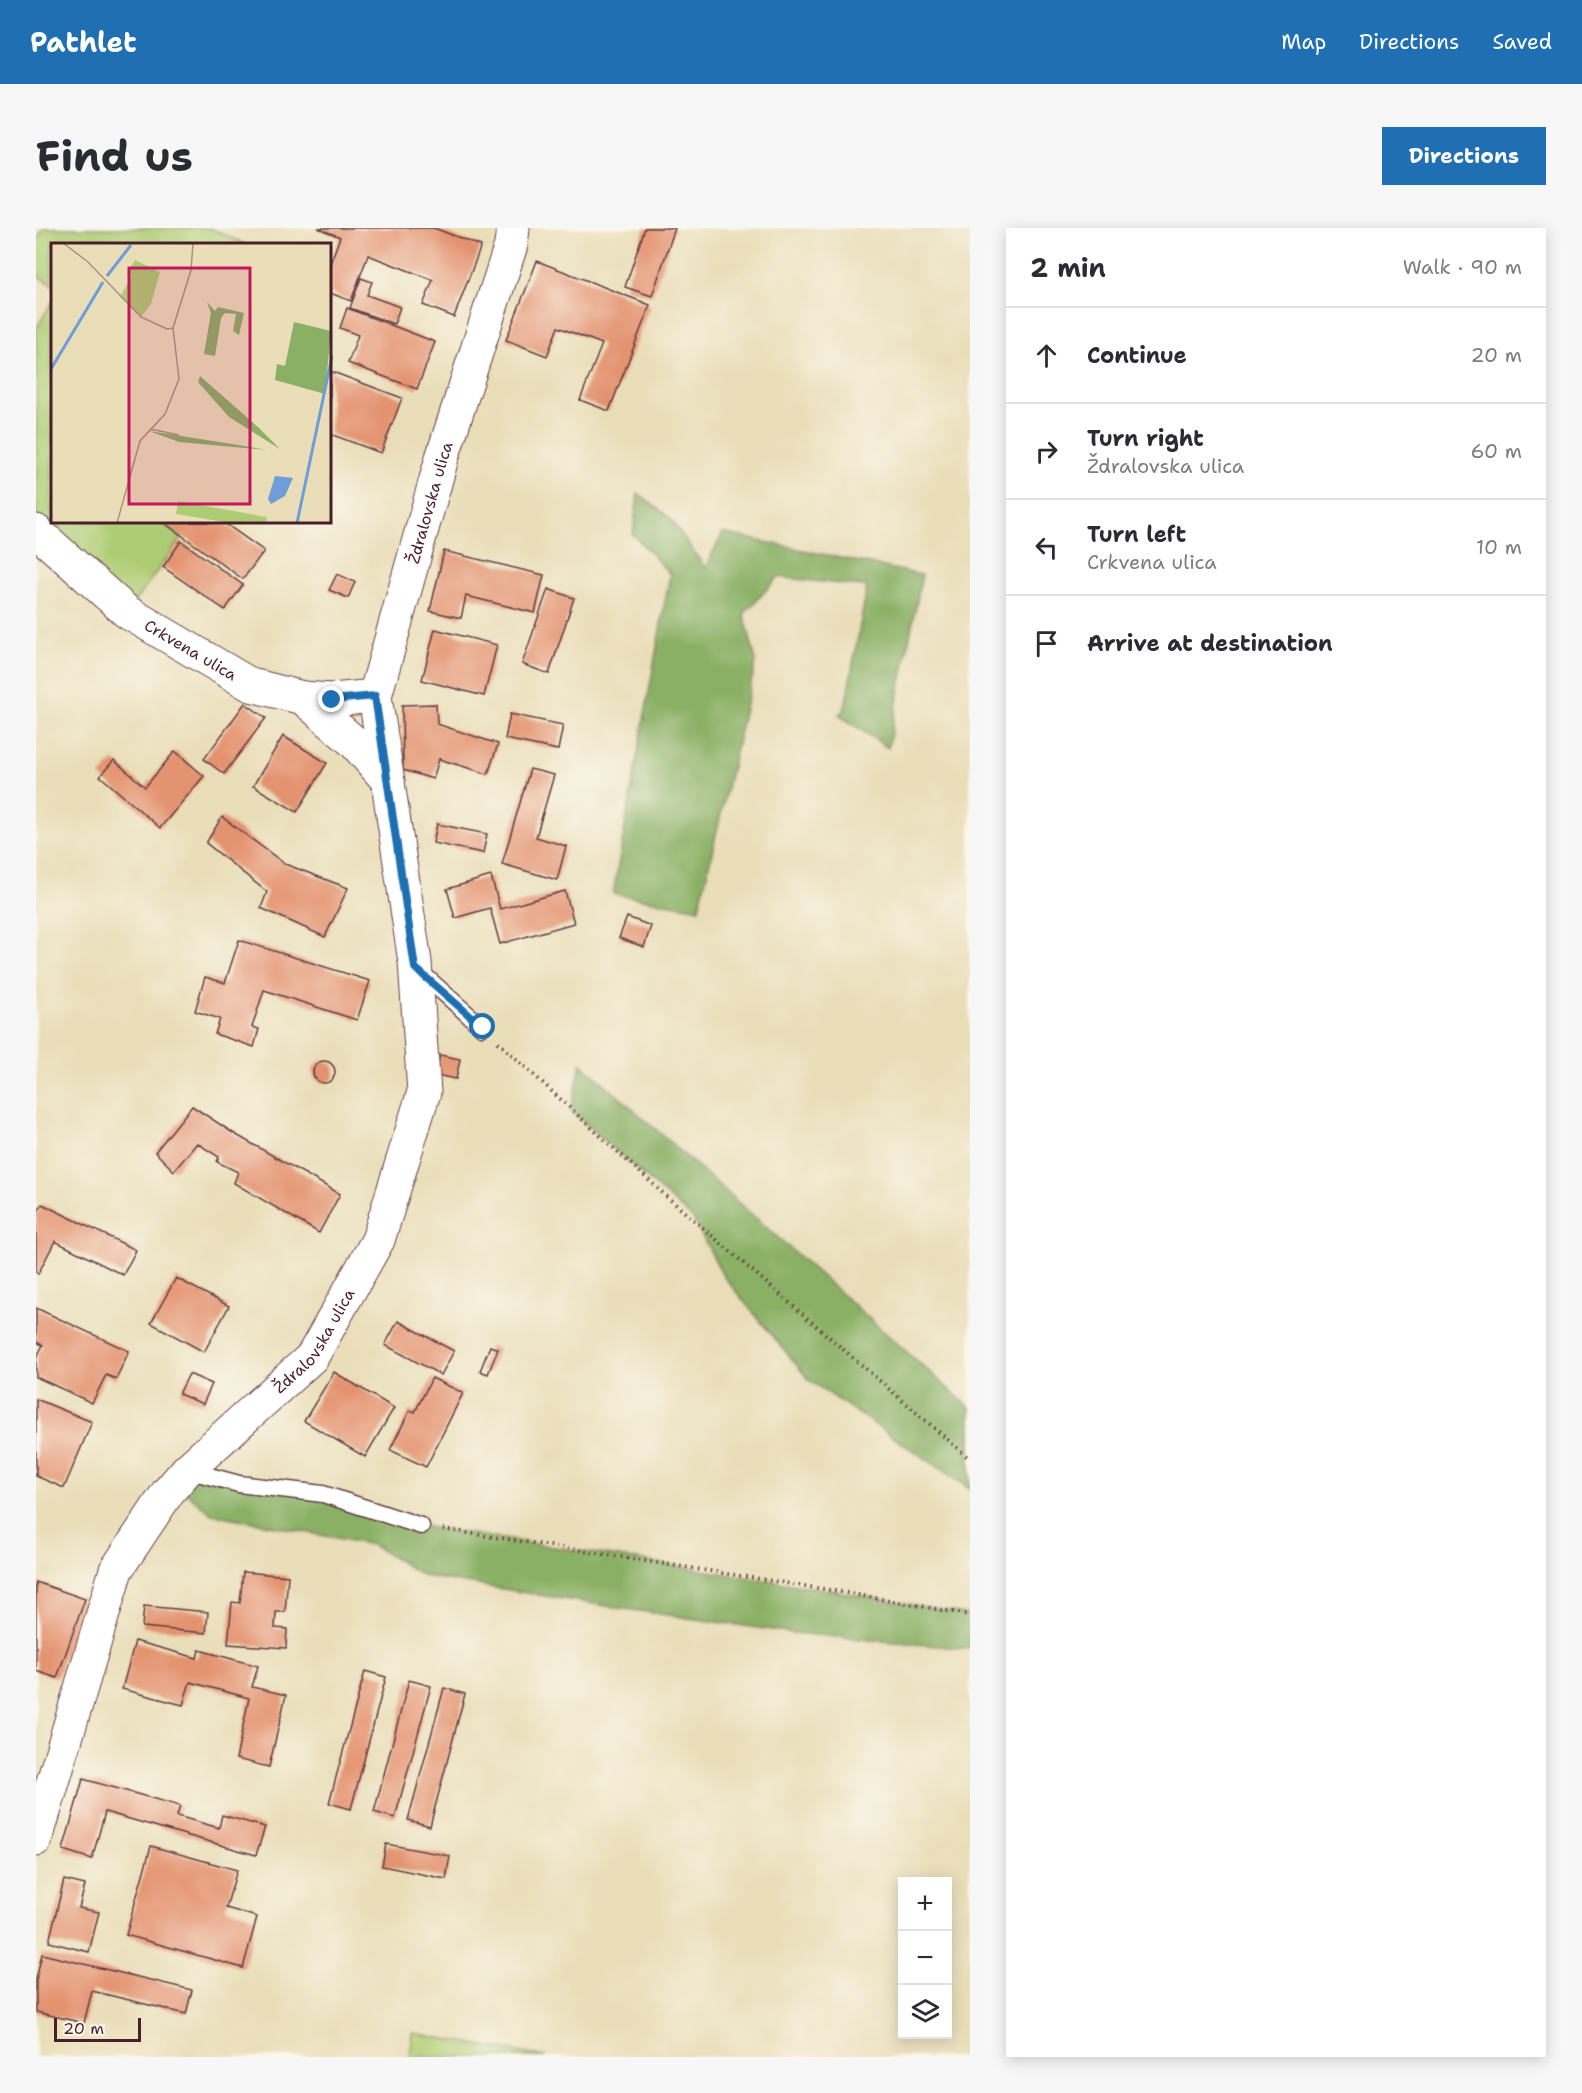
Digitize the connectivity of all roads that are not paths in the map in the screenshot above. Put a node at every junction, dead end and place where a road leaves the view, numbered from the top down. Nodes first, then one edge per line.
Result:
1 (513, 228) edge
2 (36, 531) edge
3 (375, 696) junction
4 (303, 698) junction
5 (388, 781) junction
6 (415, 968) junction
7 (483, 1027) road end
8 (187, 1470) junction
9 (421, 1526) road end
10 (36, 1839) edge

1 - 3 main road, Ždralovska ulica
2 - 4 main road, Crkvena ulica
3 - 4 main road, Crkvena ulica
3 - 5 main road, Ždralovska ulica
4 - 5 main road
5 - 6 main road, Ždralovska ulica
6 - 7 lane
6 - 8 main road, Ždralovska ulica
8 - 9 lane
8 - 10 main road, Ždralovska ulica

